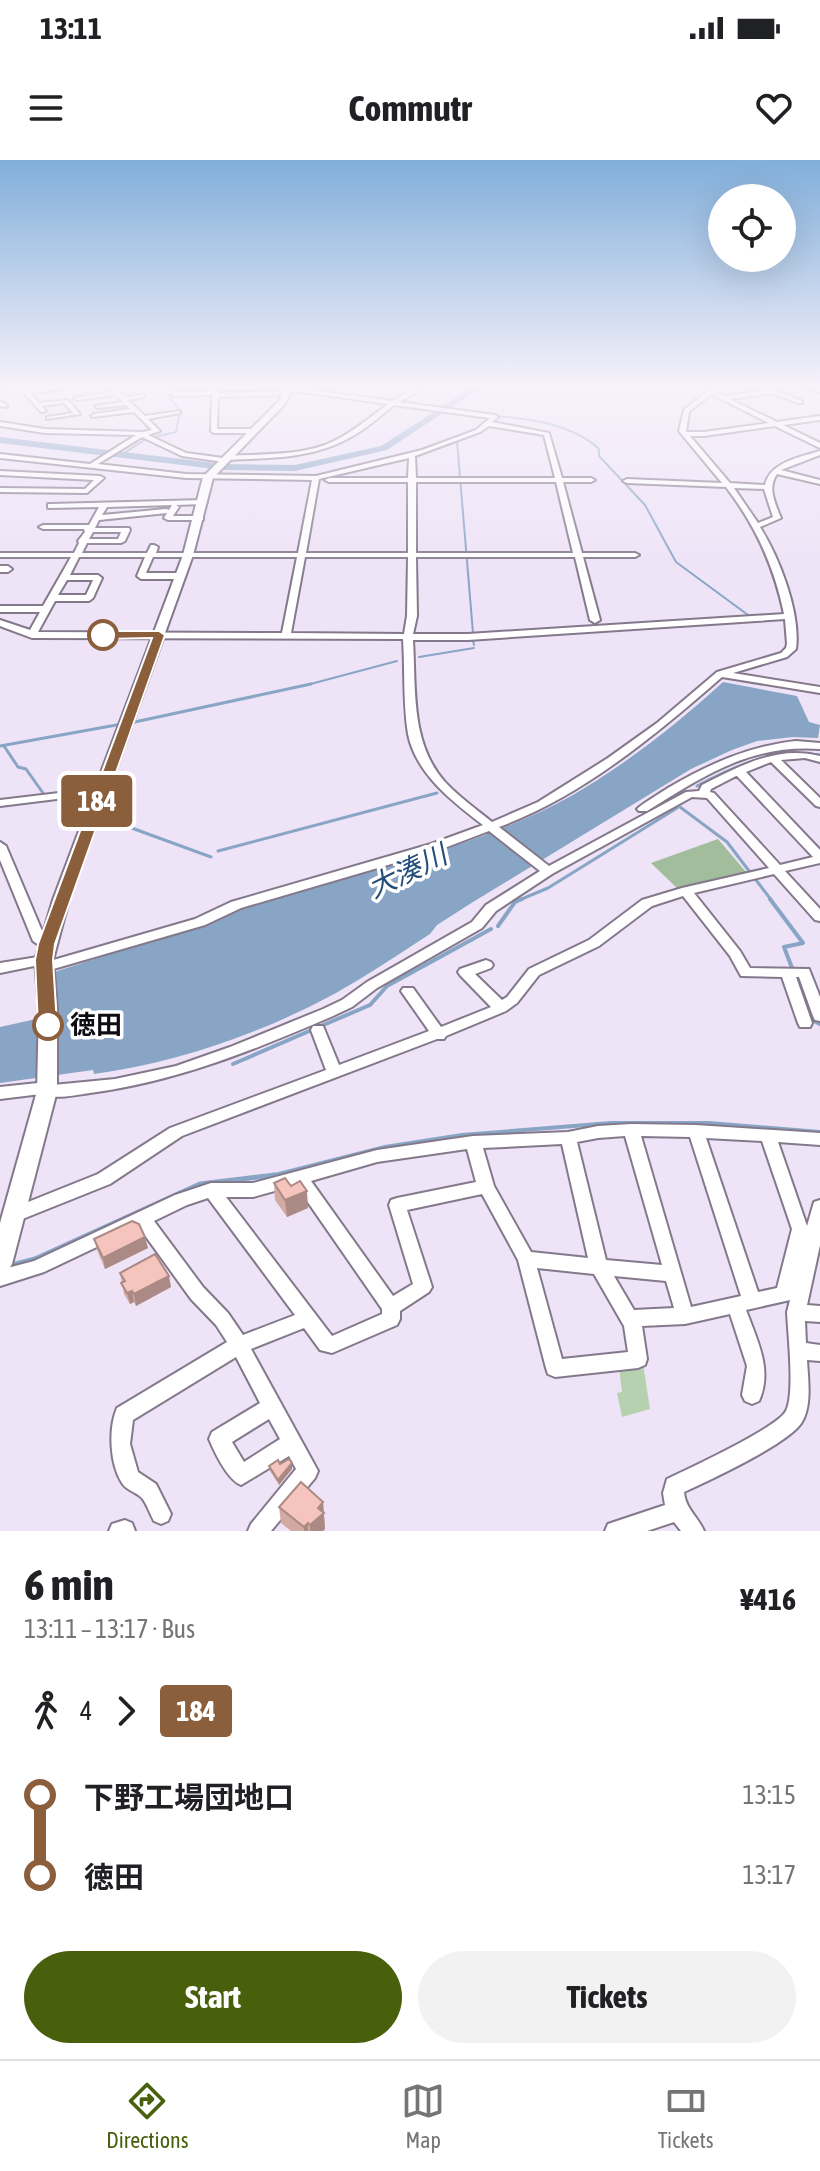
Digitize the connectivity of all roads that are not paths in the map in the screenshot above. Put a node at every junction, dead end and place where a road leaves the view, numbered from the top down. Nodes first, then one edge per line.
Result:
1 (118, 450) edge
2 (174, 450) edge
3 (234, 450) edge
4 (312, 450) edge
5 (424, 450) edge
6 (551, 450) edge
7 (699, 450) edge
8 (820, 453) edge
9 (412, 455) junction
10 (0, 456) edge
11 (219, 465) junction
12 (91, 466) junction
13 (775, 471) junction
14 (0, 473) edge
15 (315, 479) junction
16 (412, 480) junction
17 (559, 480) junction
18 (591, 480) dead end
19 (627, 481) dead end
20 (820, 482) edge
21 (731, 486) junction
22 (766, 487) junction
23 (0, 490) edge
24 (75, 491) junction
25 (176, 504) junction
26 (51, 506) dead end
27 (202, 507) junction
28 (66, 517) dead end
29 (95, 519) junction
30 (756, 526) junction
31 (43, 527) dead end
32 (126, 530) junction
33 (138, 530) dead end
34 (82, 541) junction
35 (152, 551) junction
36 (0, 555) edge
37 (188, 555) junction
38 (300, 555) junction
39 (411, 555) junction
40 (578, 555) junction
41 (635, 555) dead end
42 (74, 559) junction
43 (113, 563) dead end
44 (180, 576) junction
45 (64, 577) junction
46 (52, 598) junction
47 (0, 609) edge
48 (46, 609) junction
49 (789, 616) junction
50 (595, 620) dead end
51 (0, 623) edge
52 (32, 635) junction
53 (159, 635) junction
54 (286, 636) junction
55 (408, 637) junction
56 (720, 674) junction
57 (820, 690) edge
58 (820, 746) edge
59 (774, 759) junction
60 (820, 759) edge
61 (739, 771) junction
62 (710, 797) junction
63 (0, 803) edge
64 (96, 804) junction
65 (820, 804) edge
66 (491, 827) junction
67 (610, 836) junction
68 (0, 846) edge
69 (820, 858) edge
70 (543, 868) junction
71 (777, 869) junction
72 (686, 891) junction
73 (820, 917) edge
74 (45, 957) junction
75 (486, 965) dead end
76 (0, 968) edge
77 (795, 972) junction
78 (820, 972) edge
79 (408, 991) dead end
80 (501, 1008) junction
81 (820, 1016) edge
82 (805, 1023) dead end
83 (318, 1030) dead end
84 (439, 1035) junction
85 (335, 1073) junction
86 (47, 1088) junction
87 (0, 1093) edge
88 (631, 1130) junction
89 (696, 1131) junction
90 (768, 1135) junction
91 (568, 1138) junction
92 (820, 1139) edge
93 (473, 1142) junction
94 (300, 1178) junction
95 (486, 1187) junction
96 (211, 1190) junction
97 (820, 1207) edge
98 (14, 1215) junction
99 (142, 1218) junction
100 (815, 1248) edge
101 (526, 1259) junction
102 (0, 1264) edge
103 (599, 1266) junction
104 (671, 1274) junction
105 (0, 1278) edge
106 (793, 1300) junction
107 (744, 1304) junction
108 (391, 1307) junction
109 (820, 1314) edge
110 (685, 1316) junction
111 (308, 1318) junction
112 (630, 1318) junction
113 (239, 1345) junction
114 (797, 1351) junction
115 (820, 1353) edge
116 (752, 1395) dead end
117 (272, 1406) junction
118 (292, 1443) junction
119 (677, 1511) junction
120 (161, 1514) dead end
121 (258, 1531) edge
122 (615, 1531) edge
123 (694, 1531) edge

1 - 12 street
2 - 11 street
3 - 11 main road
4 - 11 street
5 - 9 street
6 - 17 street
7 - 21 street
8 - 13 street
9 - 15 street
9 - 16 street
10 - 12 street
11 - 12 street
11 - 15 street
11 - 27 main road
13 - 20 street
13 - 22 street
14 - 24 street
15 - 16 street
15 - 38 street
16 - 17 street
16 - 39 street
17 - 18 street
17 - 40 street
19 - 21 street
21 - 22 street
21 - 30 street
22 - 30 street
23 - 24 street
24 - 25 street
25 - 27 street
25 - 27 street
25 - 29 street
25 - 29 street
26 - 29 street
27 - 37 main road
28 - 29 street
29 - 31 street
29 - 32 street
29 - 34 street
30 - 49 street
32 - 33 street
32 - 34 street
34 - 42 street
35 - 37 street
35 - 42 street
35 - 44 street
36 - 42 street
37 - 38 street
37 - 44 main road
38 - 39 street
38 - 54 street
39 - 40 street
39 - 55 street
40 - 41 street
40 - 50 street
42 - 43 street
42 - 45 street
44 - 53 main road
45 - 46 street
45 - 46 street
46 - 48 street
47 - 48 street
48 - 52 street
49 - 55 street
49 - 56 street
51 - 52 street
52 - 53 street
53 - 54 street
53 - 64 main road
54 - 55 street
55 - 66 street
56 - 57 street
56 - 66 street
58 - 67 street
59 - 60 street
59 - 61 street
59 - 65 street
61 - 62 street
61 - 69 street
62 - 67 street
62 - 71 street
63 - 64 street
64 - 74 main road
66 - 70 street
66 - 74 street
67 - 70 street
68 - 74 street
69 - 71 street
70 - 86 street
71 - 72 street
71 - 73 street
72 - 77 street
72 - 80 street
74 - 76 street
74 - 86 main road
75 - 80 street
77 - 78 street
77 - 81 street
77 - 82 street
79 - 84 street
80 - 84 street
83 - 85 street
84 - 85 street
85 - 98 street
86 - 87 street
86 - 98 main road
88 - 89 street
88 - 91 street
88 - 104 street
89 - 90 street
89 - 107 street
90 - 92 street
90 - 106 street
91 - 93 street
91 - 103 street
93 - 94 street
93 - 95 street
94 - 96 street
94 - 108 street
95 - 101 street
95 - 108 street
96 - 99 street
96 - 111 street
97 - 100 street
98 - 102 main road
99 - 105 street
99 - 113 street
100 - 106 street
101 - 103 street
101 - 112 street
103 - 104 street
103 - 112 street
104 - 110 street
106 - 107 street
106 - 109 street
106 - 114 street
107 - 110 street
107 - 116 street
108 - 111 street
110 - 112 street
111 - 113 street
113 - 117 street
113 - 120 street
114 - 115 street
114 - 119 street
117 - 118 street
117 - 118 street
118 - 121 street
119 - 122 street
119 - 123 street

